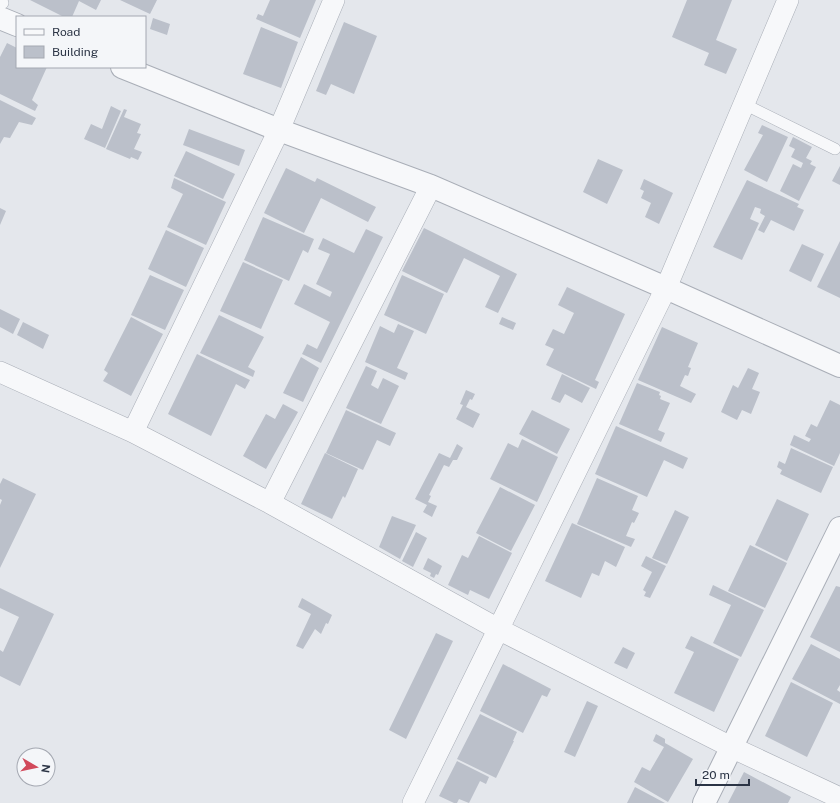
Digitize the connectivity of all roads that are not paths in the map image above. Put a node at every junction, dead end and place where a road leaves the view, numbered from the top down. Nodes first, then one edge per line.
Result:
1 (334, 0) edge
2 (788, 0) edge
3 (2, 6) edge
4 (16, 24) edge
5 (124, 68) edge
6 (744, 104) junction
7 (279, 130) junction
8 (835, 148) dead end
9 (431, 186) junction
10 (666, 288) junction
11 (840, 366) edge
12 (0, 372) edge
13 (133, 432) junction
14 (270, 502) junction
15 (840, 528) edge
16 (498, 629) junction
17 (731, 748) junction
18 (840, 798) edge
19 (413, 803) edge
20 (704, 803) edge

1 - 7 street
2 - 6 street
3 - 4 street
5 - 7 street
6 - 8 lane
6 - 10 street
7 - 9 street
7 - 13 street
9 - 10 street
9 - 14 street
10 - 11 street
10 - 16 street
12 - 13 street
13 - 14 street
14 - 16 street
15 - 17 street
16 - 17 street
16 - 19 street
17 - 18 street
17 - 20 street

